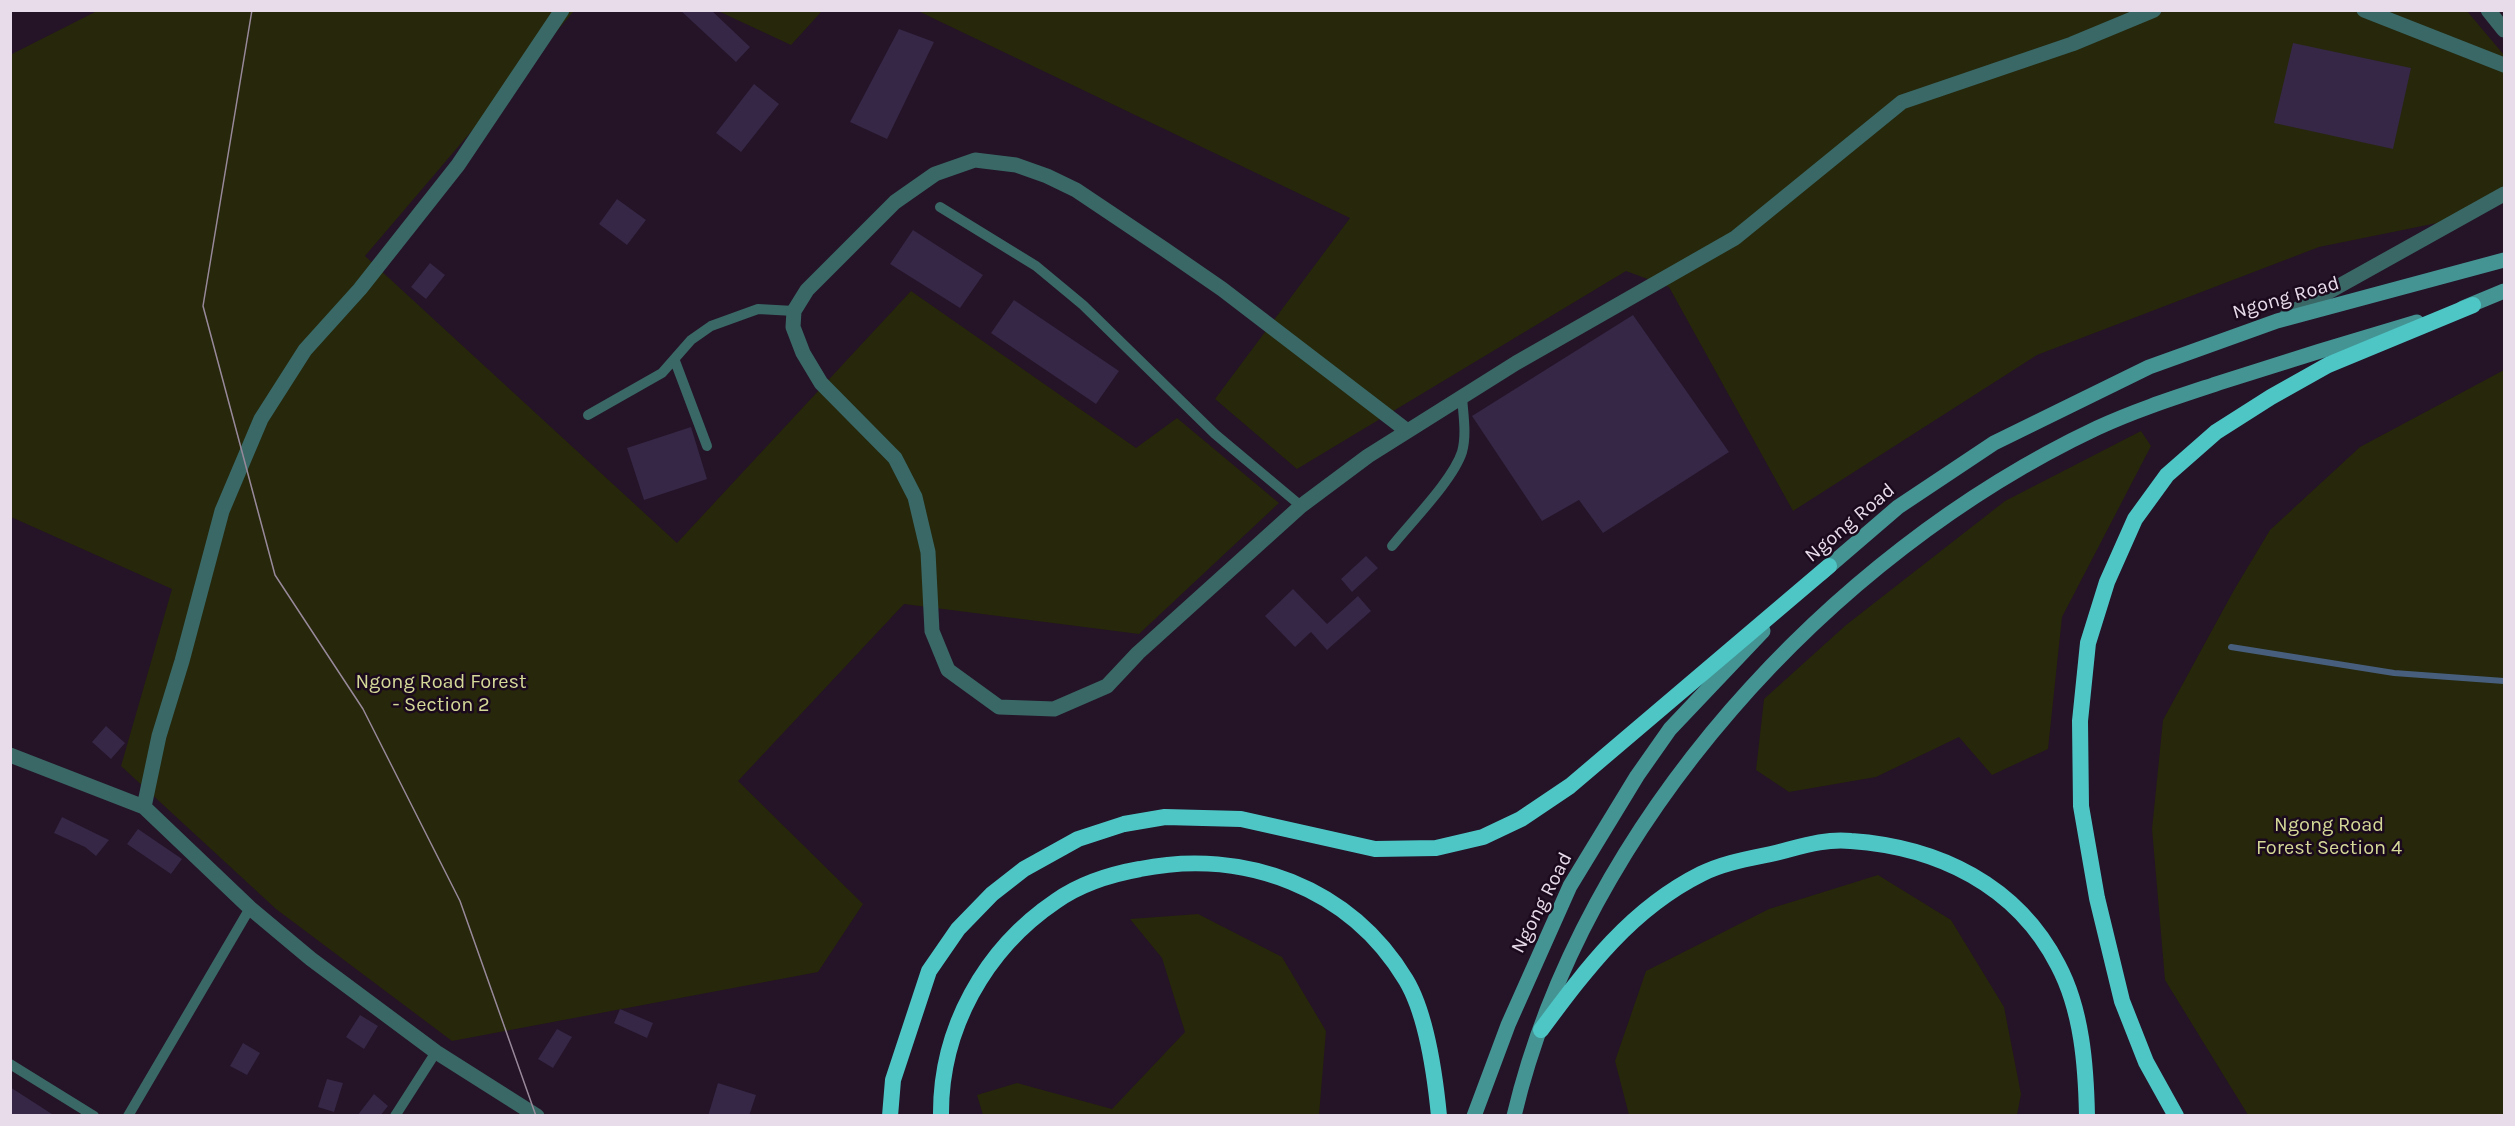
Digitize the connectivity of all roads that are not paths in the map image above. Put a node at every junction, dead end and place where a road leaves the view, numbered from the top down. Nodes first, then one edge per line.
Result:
1 (562, 10) edge
2 (2154, 10) edge
3 (2364, 10) edge
4 (2488, 10) edge
5 (2505, 30) edge
6 (2505, 65) edge
7 (2505, 194) edge
8 (940, 207) dead end
9 (2505, 260) edge
10 (2505, 291) edge
11 (2473, 305) junction
12 (794, 311) junction
13 (2277, 321) junction
14 (675, 361) junction
15 (1462, 396) junction
16 (588, 415) dead end
17 (1406, 430) junction
18 (707, 446) dead end
19 (1301, 506) junction
20 (1392, 546) dead end
21 (1829, 566) junction
22 (10, 755) edge
23 (144, 807) junction
24 (250, 908) junction
25 (1541, 1030) junction
26 (436, 1052) junction
27 (10, 1064) edge
28 (93, 1116) edge
29 (128, 1116) edge
30 (395, 1116) edge
31 (537, 1116) edge
32 (890, 1116) edge
33 (942, 1116) edge
34 (1440, 1116) edge
35 (1474, 1116) edge
36 (1515, 1116) edge
37 (2087, 1116) edge
38 (2176, 1116) edge

1 - 23 street
2 - 15 street
3 - 6 street
4 - 5 street
7 - 13 street
8 - 19 lane
9 - 13 main road, Ngong Road
10 - 11 main road
11 - 25 main road
11 - 38 highway
12 - 14 lane
12 - 17 street
12 - 19 street
13 - 21 main road, Ngong Road
14 - 16 lane
14 - 18 lane
15 - 17 street
15 - 20 lane
17 - 19 street
21 - 32 highway
21 - 35 main road, Ngong Road
22 - 23 street
23 - 24 street
24 - 26 street
24 - 29 lane
25 - 36 main road
25 - 37 highway
26 - 30 lane
26 - 31 street
27 - 28 lane
33 - 34 highway

